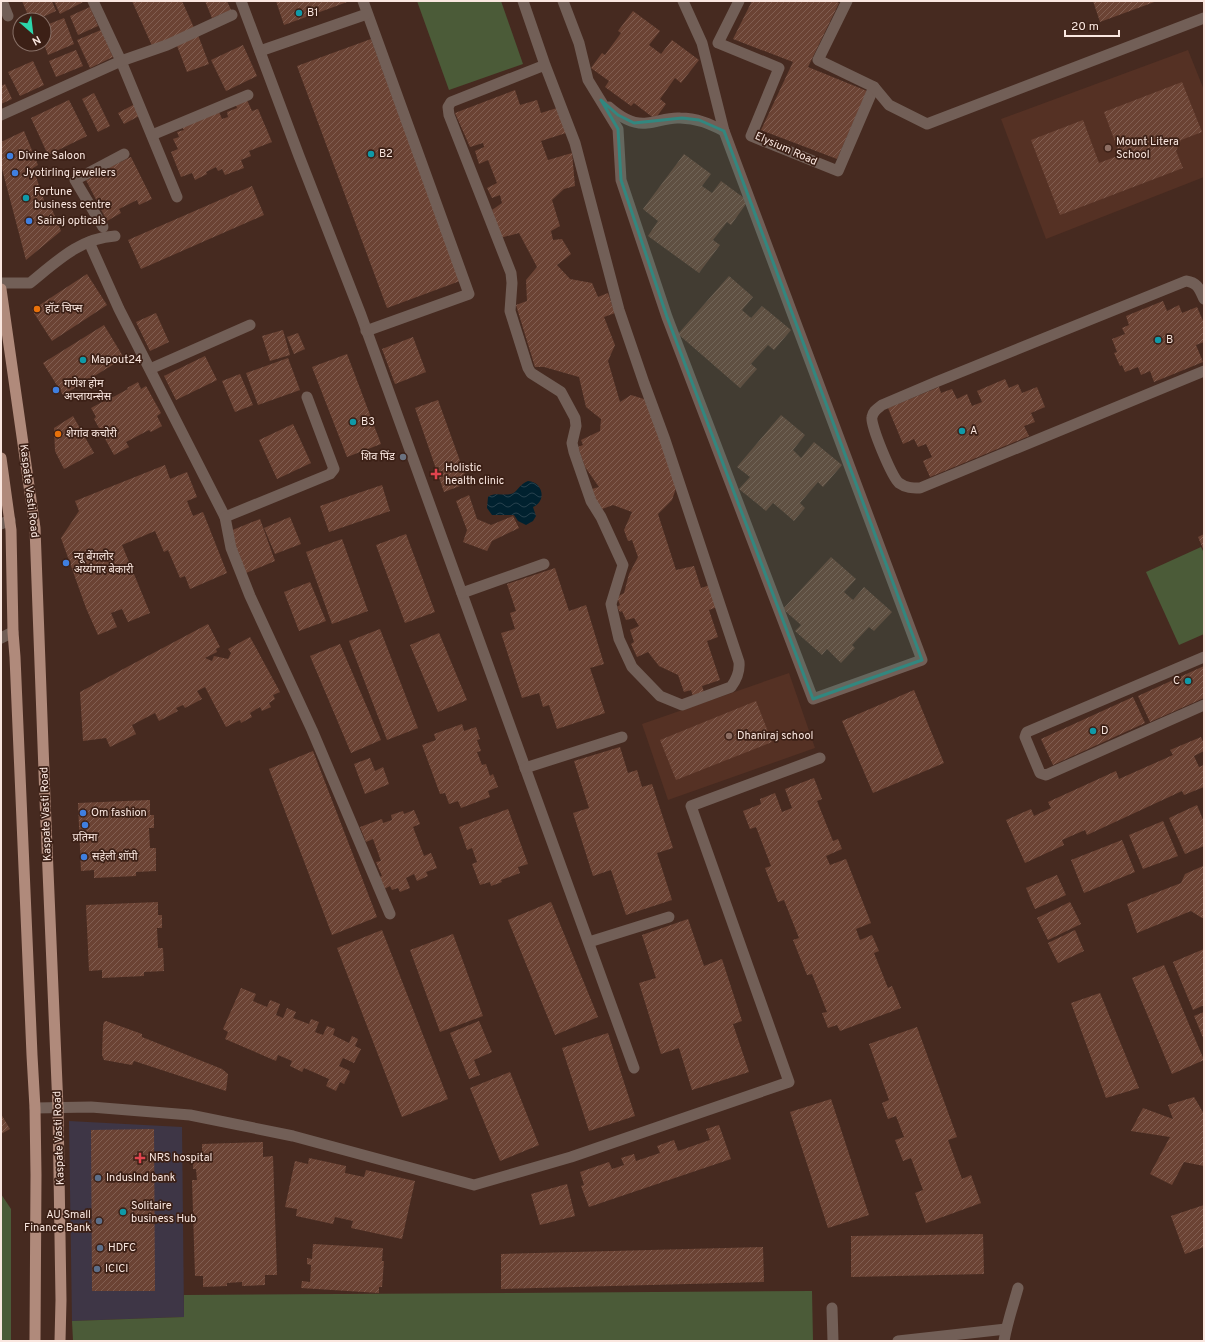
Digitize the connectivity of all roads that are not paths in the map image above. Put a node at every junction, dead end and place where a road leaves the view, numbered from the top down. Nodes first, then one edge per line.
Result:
1 (2, 1) edge
2 (93, 1) edge
3 (241, 1) edge
4 (363, 1) edge
5 (523, 1) edge
6 (563, 1) edge
7 (683, 1) edge
8 (738, 1) edge
9 (847, 1) edge
10 (368, 14) junction
11 (232, 15) dead end
12 (8, 16) dead end
13 (1204, 18) edge
14 (260, 51) junction
15 (121, 61) junction
16 (545, 65) junction
17 (874, 87) junction
18 (248, 95) dead end
19 (601, 100) junction
20 (1, 115) edge
21 (724, 131) junction
22 (152, 135) junction
23 (124, 154) dead end
24 (177, 197) dead end
25 (103, 228) dead end
26 (115, 236) dead end
27 (89, 242) junction
28 (1, 283) edge
29 (1, 289) edge
30 (1204, 299) edge
31 (250, 325) dead end
32 (366, 331) junction
33 (150, 369) junction
34 (1204, 371) edge
35 (307, 397) dead end
36 (1, 458) edge
37 (3, 483) edge
38 (225, 517) junction
39 (5, 522) edge
40 (544, 564) dead end
41 (462, 593) junction
42 (13, 632) junction
43 (1, 638) edge
44 (1204, 657) edge
45 (1204, 705) edge
46 (622, 737) dead end
47 (820, 758) dead end
48 (526, 768) junction
49 (390, 914) dead end
50 (669, 917) dead end
51 (589, 942) junction
52 (634, 1068) dead end
53 (35, 1108) junction
54 (58, 1108) junction
55 (1018, 1288) dead end
56 (832, 1308) dead end
57 (1006, 1329) junction
58 (35, 1341) edge
59 (60, 1341) edge
60 (833, 1341) edge
61 (898, 1341) edge
62 (1004, 1341) edge

1 - 12 street
2 - 15 street
3 - 14 street
4 - 10 street
5 - 16 street
6 - 19 street
7 - 21 street
8 - 17 street, Elysium Road
9 - 17 street
10 - 14 street
10 - 32 street
11 - 15 street
13 - 17 street
14 - 32 street
15 - 20 street
15 - 22 street
16 - 16 street
18 - 22 street
19 - 21 street
19 - 21 street
22 - 24 street
23 - 25 street
26 - 27 street
27 - 28 street
27 - 33 street
29 - 54 main road, Kaspate Vasti Road
30 - 34 street
31 - 33 street
32 - 41 street
33 - 38 street
35 - 38 street
36 - 37 main road, Kaspate Vasti Road
37 - 39 main road, Kaspate Vasti Road
38 - 49 street
39 - 42 main road, Kaspate Vasti Road
40 - 41 street
41 - 48 street
42 - 43 street
42 - 53 main road, Kaspate Vasti Road
44 - 45 street
46 - 48 street
47 - 54 street
48 - 51 street
50 - 51 street
51 - 52 street
53 - 54 street
53 - 58 main road, Kaspate Vasti Road
54 - 59 main road, Kaspate Vasti Road
55 - 57 street
56 - 60 street
57 - 61 street
57 - 62 street

